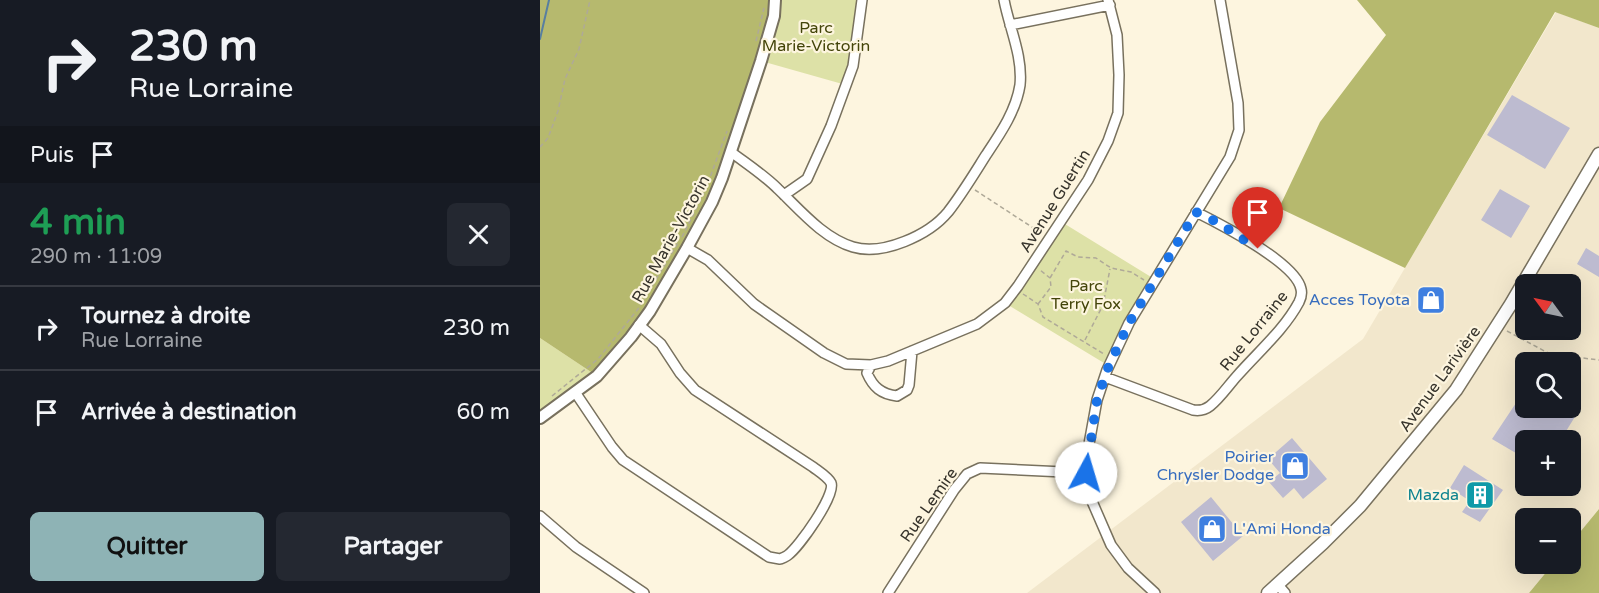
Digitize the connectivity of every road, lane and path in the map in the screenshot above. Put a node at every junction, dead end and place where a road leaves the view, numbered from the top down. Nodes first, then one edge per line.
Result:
1 (590, 0) edge
2 (775, 0) edge
3 (862, 0) edge
4 (1004, 0) edge
5 (1220, 0) edge
6 (1109, 2) edge
7 (765, 6) dead end
8 (1010, 25) junction
9 (754, 48) dead end
10 (729, 124) dead end
11 (540, 147) edge
12 (731, 152) junction
13 (1599, 154) edge
14 (967, 184) junction
15 (784, 195) junction
16 (1196, 212) junction
17 (1050, 239) junction
18 (687, 248) junction
19 (1032, 264) junction
20 (1111, 268) junction
21 (1050, 278) junction
22 (1153, 284) junction
23 (1016, 288) junction
24 (1038, 304) junction
25 (639, 325) junction
26 (1498, 326) junction
27 (1084, 340) junction
28 (912, 351) junction
29 (1113, 358) junction
30 (1599, 360) edge
31 (870, 365) junction
32 (1105, 377) junction
33 (575, 392) junction
34 (552, 397) dead end
35 (540, 418) edge
36 (1086, 473) junction
37 (540, 516) edge
38 (1277, 590) edge
39 (644, 593) edge
40 (888, 593) edge
41 (1155, 593) edge

1 - 11 path
2 - 12 street, Rue Marie-Victorin
3 - 15 street
4 - 8 street
5 - 16 street
6 - 8 street
6 - 17 street, Avenue Guertin
7 - 9 path
8 - 14 street
10 - 34 path
12 - 15 street
12 - 18 street, Rue Marie-Victorin
13 - 26 main road, Avenue Larivière
14 - 15 street
14 - 17 path
16 - 22 street
16 - 32 street, Rue Lorraine
17 - 19 street, Avenue Guertin
18 - 25 street, Rue Marie-Victorin
18 - 31 street, Avenue Guertin
19 - 21 path
19 - 23 street, Avenue Guertin
20 - 21 path
20 - 22 path
20 - 27 path
21 - 24 path
22 - 29 street
23 - 24 path
23 - 28 street, Avenue Guertin
24 - 27 path
25 - 33 street, Rue Marie-Victorin
25 - 33 street
26 - 30 path
26 - 38 main road, Avenue Larivière
27 - 29 path
28 - 31 street, Avenue Guertin
28 - 31 street
29 - 32 street
32 - 36 street
33 - 35 street, Rue Marie-Victorin
36 - 40 street, Rue Lemire
36 - 41 street
37 - 39 street

